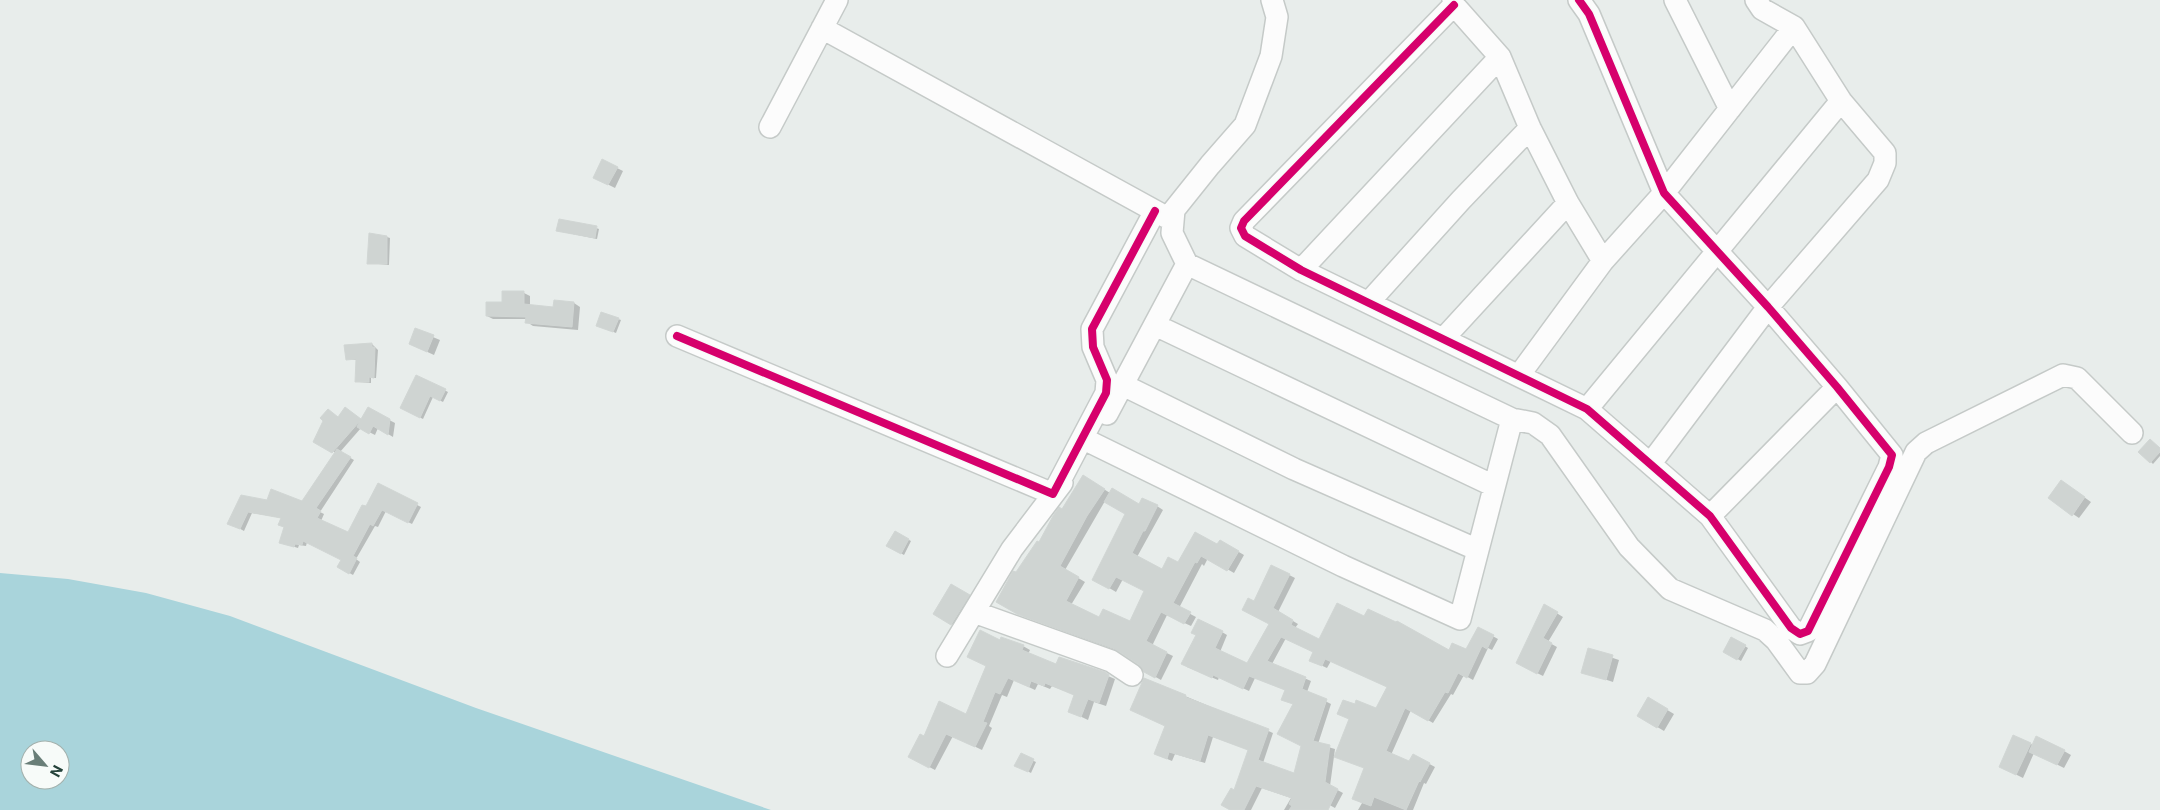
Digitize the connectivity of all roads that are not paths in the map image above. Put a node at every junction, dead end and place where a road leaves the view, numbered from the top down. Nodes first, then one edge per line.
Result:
1 (837, 0) edge
2 (1272, 0) edge
3 (1579, 0) edge
4 (1675, 0) edge
5 (1756, 0) edge
6 (1454, 3) edge
7 (1794, 26) junction
8 (822, 28) junction
9 (1500, 57) junction
10 (1841, 101) junction
11 (1730, 109) junction
12 (770, 127) dead end
13 (1530, 128) junction
14 (1664, 194) junction
15 (1568, 203) junction
16 (1164, 216) junction
17 (1717, 253) junction
18 (1602, 261) junction
19 (1187, 264) junction
20 (1301, 270) junction
21 (1368, 302) junction
22 (1768, 307) junction
23 (1155, 325) junction
24 (677, 336) dead end
25 (1444, 338) junction
26 (1520, 374) junction
27 (1123, 385) junction
28 (1837, 387) junction
29 (1587, 409) junction
30 (1512, 419) junction
31 (2132, 433) dead end
32 (1092, 443) junction
33 (1650, 463) junction
34 (1494, 486) junction
35 (1053, 494) junction
36 (1710, 516) junction
37 (1478, 550) junction
38 (974, 612) junction
39 (947, 656) dead end
40 (1132, 675) dead end

1 - 8 street
2 - 16 street
3 - 14 street
4 - 11 street
5 - 7 street
6 - 9 street
6 - 20 street
7 - 10 street
7 - 11 street
8 - 12 street
8 - 16 street
9 - 13 street
9 - 20 street
10 - 17 street
10 - 22 street
11 - 14 street
13 - 15 street
13 - 21 street
14 - 17 street
14 - 18 street
15 - 18 street
15 - 25 street
16 - 19 street
16 - 35 street
17 - 22 street
17 - 29 street
18 - 26 street
19 - 23 street
19 - 30 street
20 - 21 street
21 - 25 street
22 - 28 street
22 - 33 street
23 - 27 street
23 - 34 street
24 - 35 street
25 - 26 street
26 - 29 street
27 - 32 street
27 - 37 street
28 - 36 street
28 - 36 street
29 - 33 street
30 - 31 street
30 - 34 street
32 - 35 street
32 - 37 street
33 - 36 street
34 - 37 street
35 - 38 street
38 - 39 street
38 - 40 street

